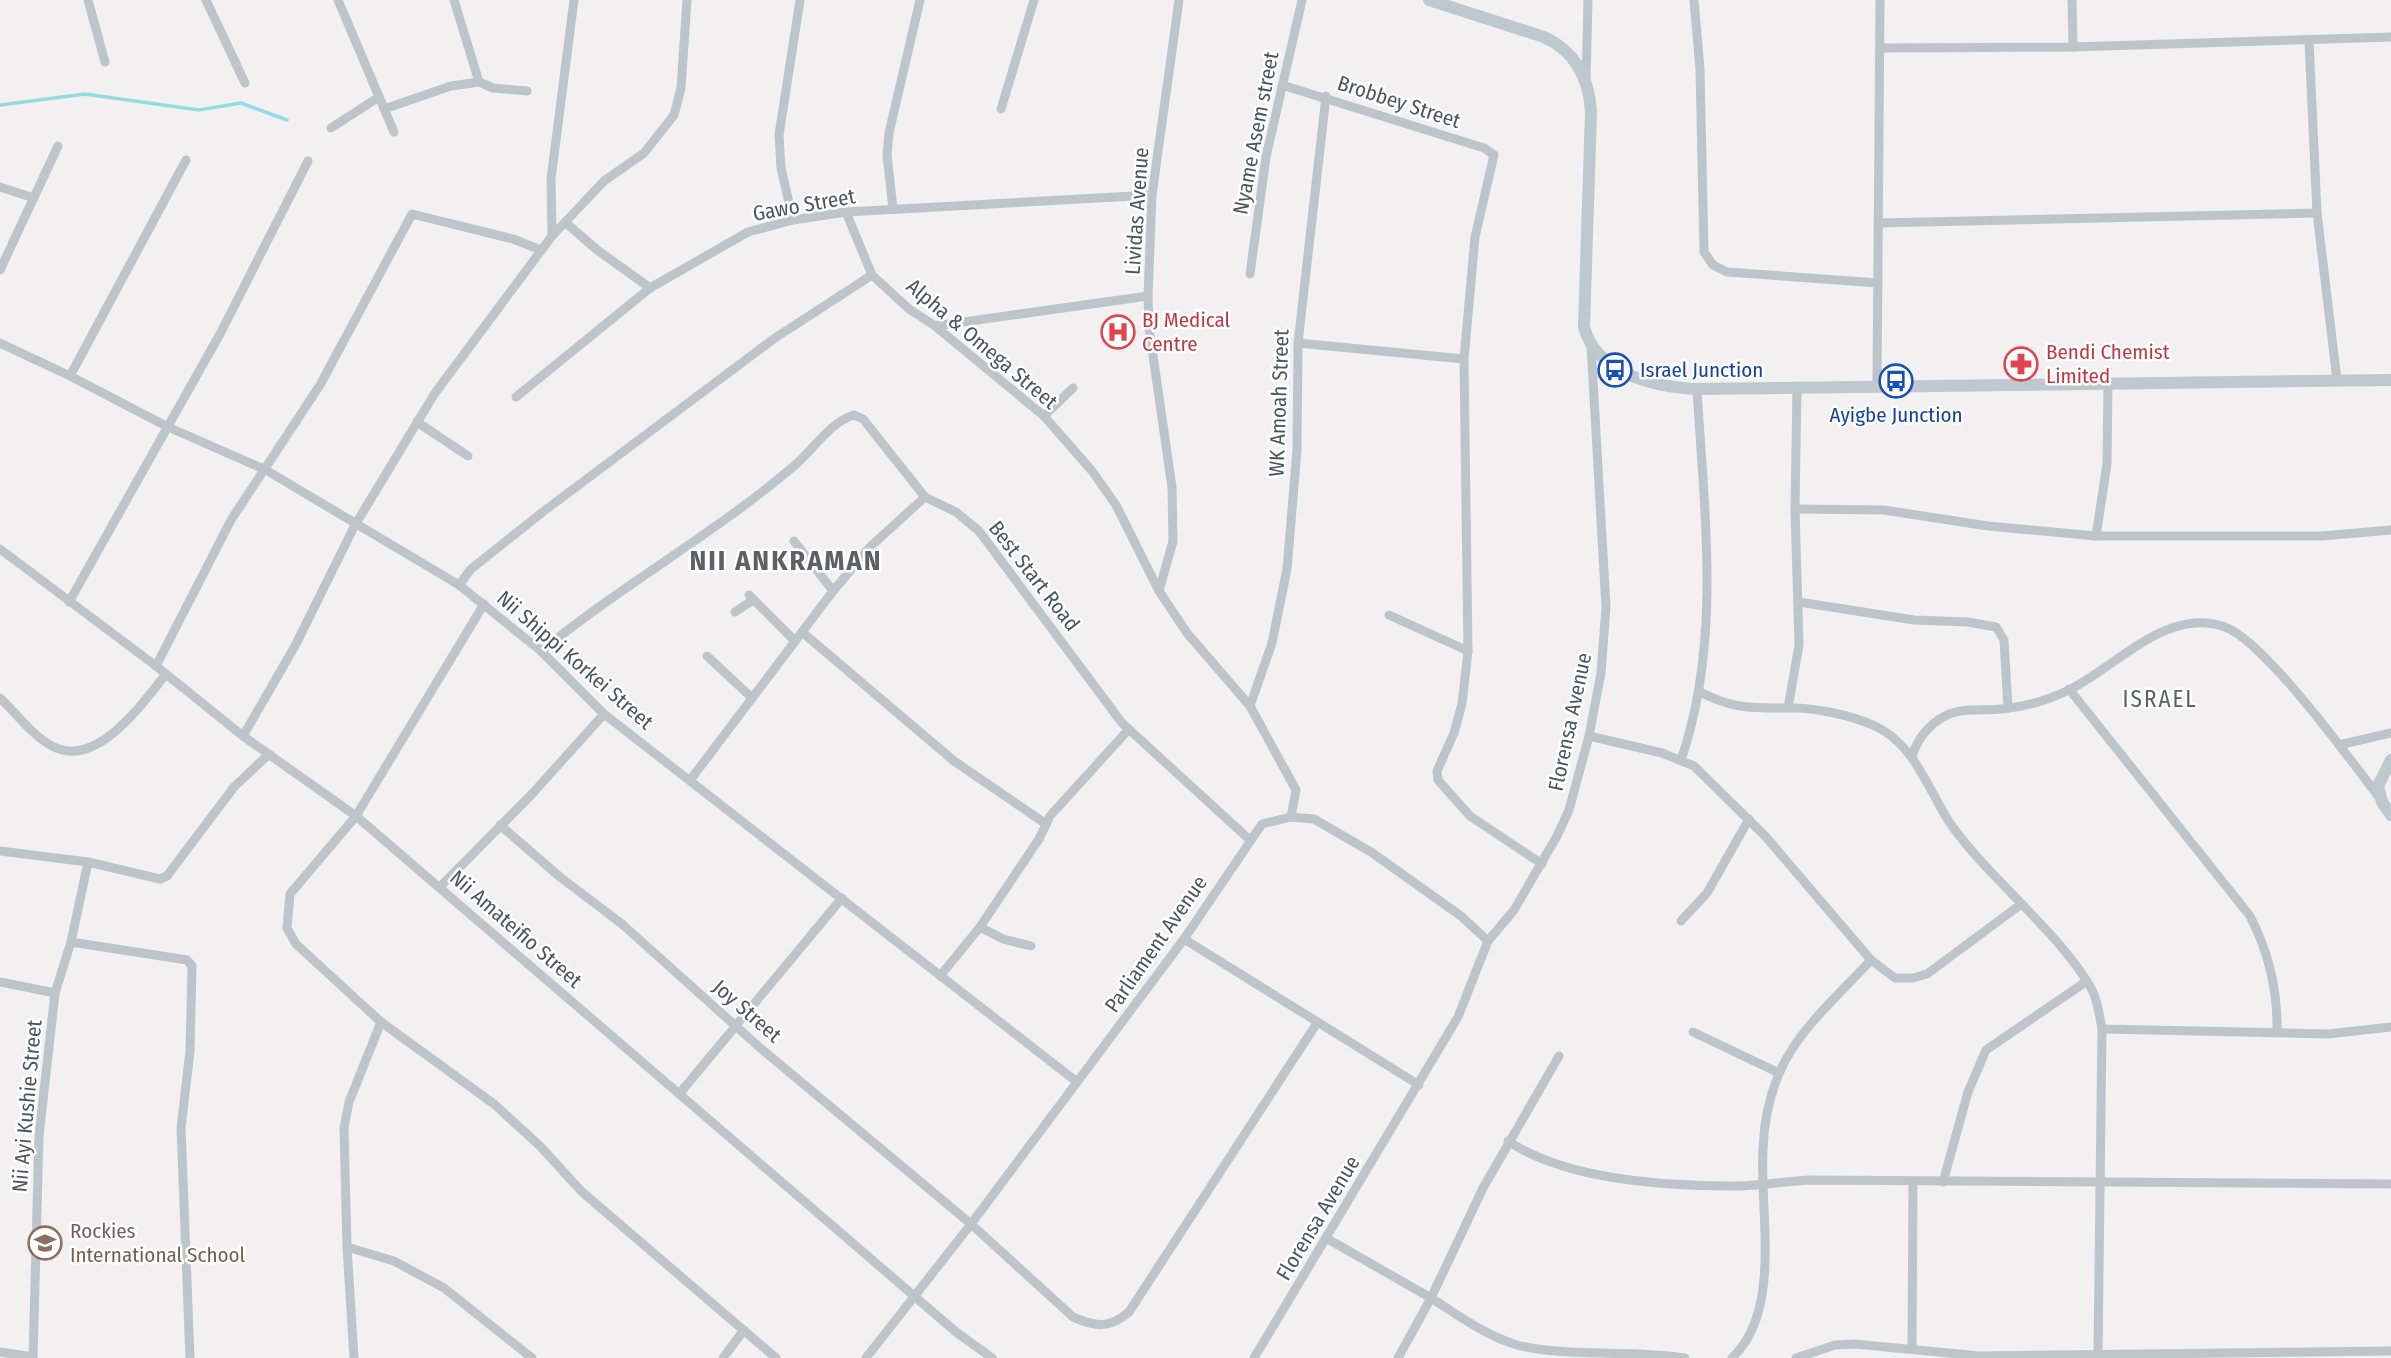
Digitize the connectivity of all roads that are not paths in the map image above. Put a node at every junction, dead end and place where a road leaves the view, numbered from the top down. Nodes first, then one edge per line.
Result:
1 (88, 0) edge
2 (206, 0) edge
3 (338, 0) edge
4 (454, 0) edge
5 (574, 0) edge
6 (687, 0) edge
7 (800, 0) edge
8 (920, 0) edge
9 (1034, 0) edge
10 (1180, 0) edge
11 (1302, 0) edge
12 (1429, 0) edge
13 (1588, 0) edge
14 (1694, 0) edge
15 (1880, 0) edge
16 (2072, 0) edge
17 (2391, 37) edge
18 (2309, 41) junction
19 (2073, 47) junction
20 (1881, 48) junction
21 (105, 62) dead end
22 (479, 82) junction
23 (1586, 82) junction
24 (245, 83) dead end
25 (1283, 85) junction
26 (527, 91) dead end
27 (1326, 96) junction
28 (379, 97) junction
29 (1001, 108) dead end
30 (384, 109) junction
31 (331, 128) dead end
32 (394, 132) dead end
33 (58, 146) dead end
34 (186, 160) dead end
35 (308, 161) dead end
36 (0, 187) edge
37 (1152, 195) junction
38 (34, 198) junction
39 (893, 209) junction
40 (846, 212) junction
41 (2317, 213) junction
42 (793, 220) junction
43 (565, 222) junction
44 (1879, 223) junction
45 (552, 236) junction
46 (541, 250) junction
47 (0, 270) edge
48 (1250, 274) dead end
49 (872, 275) junction
50 (1878, 283) junction
51 (650, 288) junction
52 (1148, 296) junction
53 (935, 326) junction
54 (0, 343) edge
55 (1298, 343) junction
56 (1591, 345) junction
57 (1464, 359) junction
58 (70, 376) junction
59 (2337, 380) junction
60 (2391, 380) edge
61 (2108, 383) junction
62 (1877, 385) junction
63 (1797, 387) junction
64 (1073, 388) dead end
65 (1697, 389) junction
66 (516, 397) dead end
67 (1044, 416) junction
68 (417, 422) junction
69 (167, 427) junction
70 (468, 456) dead end
71 (265, 470) junction
72 (925, 497) junction
73 (1795, 509) junction
74 (355, 525) junction
75 (2391, 530) edge
76 (2096, 536) junction
77 (794, 541) dead end
78 (0, 549) edge
79 (459, 585) junction
80 (833, 591) junction
81 (1159, 591) junction
82 (69, 602) junction
83 (1798, 602) junction
84 (484, 604) junction
85 (735, 612) dead end
86 (1390, 615) dead end
87 (802, 632) junction
88 (795, 641) junction
89 (541, 651) junction
90 (1468, 651) junction
91 (707, 656) dead end
92 (156, 666) junction
93 (166, 674) junction
94 (2069, 690) junction
95 (1700, 692) junction
96 (751, 697) junction
97 (0, 698) edge
98 (1250, 706) junction
99 (1788, 708) junction
100 (2008, 708) junction
101 (604, 714) junction
102 (1129, 729) junction
103 (2391, 733) edge
104 (243, 736) junction
105 (1589, 736) junction
106 (2339, 744) junction
107 (269, 754) junction
108 (1912, 755) junction
109 (1681, 760) junction
110 (2391, 760) edge
111 (691, 779) junction
112 (2382, 802) junction
113 (2391, 815) edge
114 (356, 816) junction
115 (1291, 817) junction
116 (1749, 819) junction
117 (1046, 824) junction
118 (500, 825) junction
119 (1250, 840) junction
120 (0, 851) edge
121 (88, 862) junction
122 (1542, 864) junction
123 (440, 887) junction
124 (842, 898) junction
125 (2020, 905) junction
126 (1681, 921) dead end
127 (980, 927) junction
128 (1184, 939) junction
129 (1488, 941) junction
130 (71, 942) junction
131 (1031, 946) dead end
132 (1871, 960) junction
133 (940, 976) junction
134 (2087, 981) junction
135 (0, 982) edge
136 (55, 993) junction
137 (381, 1022) junction
138 (1317, 1023) junction
139 (736, 1025) junction
140 (2391, 1027) edge
141 (2102, 1029) junction
142 (1693, 1032) dead end
143 (2277, 1033) junction
144 (1559, 1056) dead end
145 (1779, 1073) junction
146 (1077, 1082) junction
147 (1419, 1085) junction
148 (680, 1093) junction
149 (1508, 1141) junction
150 (1913, 1182) junction
151 (1943, 1182) junction
152 (2102, 1184) junction
153 (2391, 1184) edge
154 (1762, 1185) junction
155 (971, 1224) junction
156 (1326, 1238) junction
157 (346, 1247) junction
158 (915, 1294) junction
159 (1431, 1298) junction
160 (744, 1330) junction
161 (1912, 1349) junction
162 (2391, 1351) edge
163 (0, 1352) edge
164 (2098, 1353) junction
165 (1607, 1355) edge
166 (33, 1357) edge
167 (190, 1358) edge
168 (354, 1358) edge
169 (532, 1358) edge
170 (723, 1358) edge
171 (776, 1358) edge
172 (866, 1358) edge
173 (992, 1358) edge
174 (1254, 1358) edge
175 (1398, 1358) edge
176 (1685, 1358) edge
177 (1732, 1358) edge
178 (1797, 1358) edge

1 - 21 street
2 - 24 street
3 - 28 street
4 - 22 street
5 - 45 street
6 - 43 street
7 - 42 street
8 - 39 street
9 - 29 street
10 - 37 street, Lividas Avenue
11 - 25 street, Nyame Asem street
12 - 23 street
13 - 23 street
14 - 50 street
15 - 20 street
16 - 19 street
17 - 18 street
18 - 19 street
18 - 41 street
19 - 20 street
20 - 44 street
22 - 26 street
22 - 30 street
23 - 56 street
25 - 27 street, Brobbey Street
25 - 48 street, Nyame Asem street
27 - 55 street, WK Amoah Street
27 - 57 street, Brobbey Street
28 - 30 street
28 - 31 street
30 - 32 street
33 - 38 street
34 - 58 street
35 - 69 street
36 - 38 street
37 - 39 street, Gawo Street
37 - 52 street, Lividas Avenue
38 - 47 street
39 - 40 street, Gawo Street
40 - 42 street, Gawo Street
40 - 49 street, Alpha & Omega Street
41 - 44 street
41 - 59 street
42 - 51 street, Gawo Street
43 - 45 street
43 - 51 street
44 - 50 street
45 - 46 street
46 - 68 street
46 - 71 street
49 - 53 street, Alpha & Omega Street
49 - 79 street
50 - 62 street
51 - 66 street, Gawo Street
52 - 53 street
52 - 81 street, Lividas Avenue
53 - 67 street, Alpha & Omega Street
54 - 58 street, Nii Shippi Korkei Street
55 - 57 street
55 - 98 street, WK Amoah Street
56 - 65 street
56 - 105 street, Florensa Avenue
57 - 90 street
58 - 69 street, Nii Shippi Korkei Street
59 - 60 street
59 - 61 street
61 - 62 street
61 - 76 street
62 - 63 street
63 - 65 street
63 - 73 street
64 - 67 street
65 - 95 street
67 - 81 street, Alpha & Omega Street
68 - 70 street
68 - 74 street
69 - 71 street, Nii Shippi Korkei Street
69 - 82 street
71 - 74 street, Nii Shippi Korkei Street
71 - 92 street
72 - 80 street
72 - 89 street, Best Start Road
72 - 102 street, Best Start Road
73 - 76 street
73 - 83 street
74 - 79 street, Nii Shippi Korkei Street
74 - 104 street
75 - 76 street
77 - 80 street
78 - 82 street, Nii Amateifio Street
79 - 84 street, Nii Shippi Korkei Street
80 - 87 street
81 - 98 street, Alpha & Omega Street
82 - 92 street, Nii Amateifio Street
83 - 99 street
83 - 100 street
84 - 89 street, Nii Shippi Korkei Street
84 - 114 street
85 - 88 street
86 - 90 street
87 - 88 street
87 - 117 street
88 - 96 street
89 - 101 street, Nii Shippi Korkei Street
90 - 122 street
91 - 96 street
92 - 93 street, Nii Amateifio Street
93 - 97 street
93 - 104 street, Nii Amateifio Street
94 - 100 street
94 - 106 street
94 - 143 street
95 - 99 street
95 - 109 street
96 - 111 street
98 - 115 street, Alpha & Omega Street
99 - 108 street
100 - 108 street
101 - 111 street, Nii Shippi Korkei Street
101 - 118 street
102 - 117 street
102 - 119 street, Best Start Road
103 - 106 street
104 - 107 street, Nii Amateifio Street
105 - 109 street
105 - 122 street, Florensa Avenue
106 - 112 street
107 - 114 street, Nii Amateifio Street
107 - 121 street
108 - 125 street
109 - 116 street
110 - 112 street
111 - 124 street, Nii Shippi Korkei Street
112 - 113 street
114 - 123 street, Nii Amateifio Street
114 - 137 street
115 - 119 street, Parliament Avenue
115 - 129 street
116 - 126 street
116 - 132 street
117 - 127 street
118 - 123 street
118 - 139 street, Joy Street
119 - 128 street, Parliament Avenue
120 - 121 street
121 - 130 street, Nii Ayi Kushie Street
122 - 129 street, Florensa Avenue
123 - 148 street, Nii Amateifio Street
124 - 133 street, Nii Shippi Korkei Street
124 - 139 street
125 - 132 street
125 - 134 street
127 - 131 street
127 - 133 street
128 - 138 street
128 - 146 street, Parliament Avenue
129 - 147 street, Florensa Avenue
130 - 136 street, Nii Ayi Kushie Street
130 - 167 street
132 - 145 street
133 - 146 street, Nii Shippi Korkei Street
134 - 141 street
134 - 151 street
135 - 136 street
136 - 166 street, Nii Ayi Kushie Street
137 - 157 street
137 - 160 street
138 - 147 street
138 - 155 street, Joy Street
139 - 148 street
139 - 155 street, Joy Street
140 - 143 street
141 - 143 street
141 - 152 street
142 - 145 street
144 - 149 street
145 - 154 street
146 - 155 street, Parliament Avenue
147 - 156 street, Florensa Avenue
148 - 158 street, Nii Amateifio Street
149 - 154 street
149 - 159 street
150 - 151 street
150 - 154 street
150 - 161 street
151 - 152 street
152 - 153 street
152 - 164 street
154 - 177 street
155 - 158 street, Parliament Avenue
156 - 159 street
156 - 174 street, Florensa Avenue
157 - 168 street
157 - 169 street
158 - 172 street, Parliament Avenue
158 - 173 street, Nii Amateifio Street
159 - 165 street
159 - 175 street
160 - 170 street
160 - 171 street
161 - 164 street
161 - 178 street
162 - 164 street
163 - 166 street
165 - 176 street

